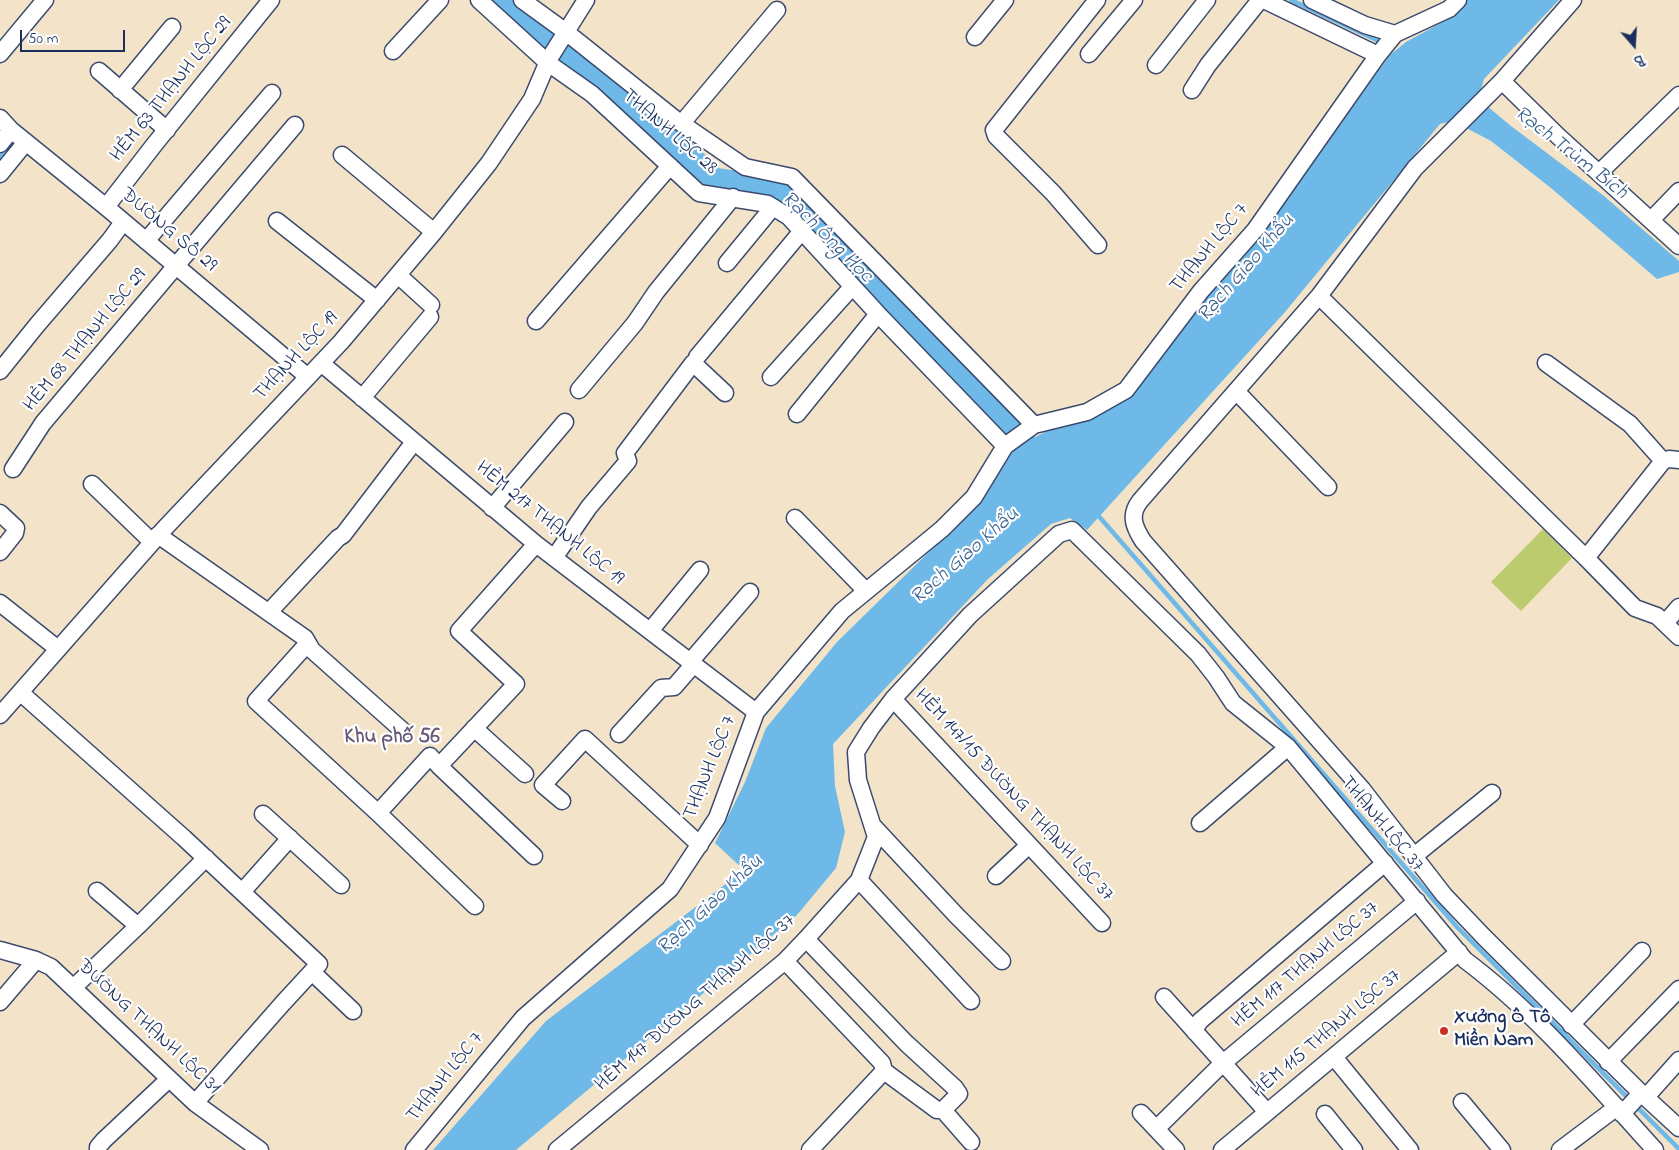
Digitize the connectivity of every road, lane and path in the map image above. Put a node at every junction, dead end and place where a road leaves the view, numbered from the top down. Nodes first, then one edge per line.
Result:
1 (45, 0) edge
2 (271, 0) edge
3 (440, 0) edge
4 (479, 0) edge
5 (522, 0) edge
6 (586, 0) edge
7 (1005, 0) edge
8 (1097, 0) edge
9 (1134, 0) edge
10 (1207, 0) edge
11 (1262, 0) edge
12 (1312, 0) edge
13 (1331, 0) edge
14 (1458, 0) edge
15 (1573, 0) edge
16 (777, 10) dead end
17 (172, 27) dead end
18 (564, 34) junction
19 (975, 37) dead end
20 (1390, 42) junction
21 (394, 51) dead end
22 (0, 54) edge
23 (1089, 54) dead end
24 (548, 61) junction
25 (1156, 65) dead end
26 (99, 71) dead end
27 (1502, 81) junction
28 (120, 90) junction
29 (1192, 90) dead end
30 (272, 93) dead end
31 (1679, 95) edge
32 (682, 123) junction
33 (6, 124) edge
34 (295, 125) dead end
35 (167, 130) junction
36 (26, 142) junction
37 (0, 144) edge
38 (342, 155) dead end
39 (670, 166) junction
40 (1600, 173) junction
41 (0, 174) edge
42 (1679, 191) edge
43 (733, 197) junction
44 (106, 207) junction
45 (773, 207) junction
46 (1651, 220) junction
47 (277, 221) dead end
48 (123, 222) junction
49 (434, 232) junction
50 (801, 232) junction
51 (146, 240) junction
52 (1098, 245) dead end
53 (1679, 246) edge
54 (727, 263) dead end
55 (176, 266) junction
56 (398, 275) junction
57 (852, 287) junction
58 (1319, 296) junction
59 (377, 300) junction
60 (878, 314) junction
61 (536, 321) dead end
62 (697, 357) dead end
63 (321, 364) junction
64 (1546, 364) dead end
65 (0, 371) edge
66 (308, 377) junction
67 (770, 377) dead end
68 (579, 390) dead end
69 (1236, 391) junction
70 (725, 393) dead end
71 (362, 398) junction
72 (797, 414) dead end
73 (565, 422) dead end
74 (1034, 425) junction
75 (414, 442) junction
76 (1005, 446) junction
77 (1679, 460) edge
78 (1658, 466) junction
79 (12, 469) dead end
80 (92, 484) dead end
81 (1328, 487) dead end
82 (492, 508) junction
83 (0, 513) edge
84 (795, 518) dead end
85 (1072, 530) joint
86 (155, 539) junction
87 (536, 544) junction
88 (0, 552) edge
89 (554, 558) junction
90 (1586, 558) junction
91 (700, 570) dead end
92 (866, 591) junction
93 (750, 592) dead end
94 (0, 603) edge
95 (1679, 606) edge
96 (269, 612) junction
97 (1665, 624) junction
98 (650, 632) junction
99 (1679, 637) edge
100 (308, 643) junction
101 (58, 650) junction
102 (691, 665) junction
103 (20, 692) junction
104 (893, 699) junction
105 (756, 712) junction
106 (0, 715) edge
107 (474, 728) junction
108 (403, 731) dead end
109 (619, 734) dead end
110 (1288, 747) junction
111 (439, 766) junction
112 (525, 774) dead end
113 (1492, 793) dead end
114 (562, 801) dead end
115 (378, 813) junction
116 (263, 814) dead end
117 (1200, 823) dead end
118 (873, 826) junction
119 (290, 838) junction
120 (700, 845) junction
121 (1028, 846) junction
122 (534, 856) dead end
123 (1414, 856) junction
124 (206, 858) junction
125 (1386, 863) junction
126 (996, 876) dead end
127 (859, 880) junction
128 (341, 885) dead end
129 (97, 891) dead end
130 (242, 892) junction
131 (1417, 901) junction
132 (475, 906) dead end
133 (1102, 923) dead end
134 (138, 926) junction
135 (806, 939) junction
136 (0, 950) edge
137 (1642, 951) dead end
138 (1459, 952) junction
139 (36, 960) junction
140 (785, 961) junction
141 (1002, 961) dead end
142 (312, 972) junction
143 (73, 988) junction
144 (1679, 990) edge
145 (1164, 997) dead end
146 (971, 1001) dead end
147 (0, 1002) edge
148 (353, 1011) dead end
149 (1571, 1024) junction
150 (1195, 1032) junction
151 (1334, 1057) junction
152 (1679, 1060) edge
153 (1608, 1062) junction
154 (1224, 1063) junction
155 (884, 1070) junction
156 (169, 1078) junction
157 (1642, 1096) junction
158 (1462, 1102) dead end
159 (195, 1103) junction
160 (943, 1110) junction
161 (1622, 1111) junction
162 (1267, 1112) junction
163 (1141, 1113) dead end
164 (1324, 1114) dead end
165 (1679, 1128) edge
166 (1156, 1129) junction
167 (970, 1142) dead end
168 (98, 1150) edge
169 (260, 1150) edge
170 (414, 1150) edge
171 (557, 1150) edge
172 (810, 1150) edge
173 (1176, 1150) edge
174 (1222, 1150) edge
175 (1354, 1150) edge
176 (1410, 1150) edge
177 (1502, 1150) edge
178 (1560, 1150) edge
179 (1655, 1150) edge

1 - 22 street
2 - 35 street, HẺM 63 THẠNH LỘC 29
3 - 21 street
4 - 24 street, THẠNH LỘC 28
5 - 18 street, THẠNH LỘC 28
6 - 18 street, THẠNH LỘC 19
7 - 19 street
8 - 52 street
9 - 23 street
10 - 25 street
11 - 20 street
11 - 29 street
12 - 20 street
13 - 20 street
14 - 20 street, THẠNH LỘC 7
15 - 27 street
16 - 32 street
17 - 28 street
18 - 24 street, THẠNH LỘC 19
18 - 32 street, THẠNH LỘC 28
20 - 74 street, THẠNH LỘC 7
24 - 39 street, THẠNH LỘC 28
24 - 49 street, THẠNH LỘC 19
26 - 28 street
27 - 40 street
27 - 58 street
28 - 35 street
30 - 51 street
31 - 40 street
32 - 74 street, THẠNH LỘC 28
33 - 36 street, ĐƯỜNG SỐ 29
33 - 37 street
34 - 55 street, HẺM 68 THẠNH LỘC 29
35 - 44 street, HẺM 63 THẠNH LỘC 29
36 - 41 street
36 - 44 street, ĐƯỜNG SỐ 29
38 - 49 street
39 - 43 street, THẠNH LỘC 28
39 - 61 street
40 - 46 street
42 - 46 street
43 - 45 street, THẠNH LỘC 28
43 - 68 street
44 - 48 street, ĐƯỜNG SỐ 29
45 - 50 street, THẠNH LỘC 28
45 - 54 street
46 - 53 street
47 - 59 street
48 - 51 street, ĐƯỜNG SỐ 29
48 - 65 street
49 - 56 street, THẠNH LỘC 19
50 - 57 street, THẠNH LỘC 28
50 - 62 street
51 - 55 street, ĐƯỜNG SỐ 29
55 - 66 street, ĐƯỜNG SỐ 29
55 - 79 street, HẺM 68 THẠNH LỘC 29
56 - 59 street, THẠNH LỘC 19
56 - 71 street
57 - 60 street, THẠNH LỘC 28
57 - 67 street
58 - 69 street
58 - 90 street
59 - 63 street, THẠNH LỘC 19
60 - 72 street
60 - 76 street, THẠNH LỘC 28
63 - 66 street, THẠNH LỘC 19
63 - 71 street, HẺM 217 THẠNH LỘC 19
64 - 78 street
66 - 86 street, THẠNH LỘC 19
69 - 81 street
69 - 123 street
70 - 89 street
71 - 75 street, HẺM 217 THẠNH LỘC 19
73 - 82 street
74 - 76 street
75 - 82 street, HẺM 217 THẠNH LỘC 19
75 - 96 street
76 - 92 street, THẠNH LỘC 7
77 - 78 street
78 - 90 street
80 - 86 street
82 - 87 street, HẺM 217 THẠNH LỘC 19
83 - 88 street
84 - 92 street
85 - 104 street, HẺM 147 ĐƯỜNG THẠNH LỘC 37
85 - 110 street, THẠNH LỘC 37
86 - 96 street
86 - 101 street, THẠNH LỘC 19
87 - 89 street, HẺM 217 THẠNH LỘC 19
87 - 107 street
89 - 98 street, HẺM 217 THẠNH LỘC 19
90 - 97 street
91 - 98 street
92 - 105 street, THẠNH LỘC 7
93 - 102 street
94 - 101 street
95 - 97 street
96 - 100 street
97 - 99 street
98 - 102 street, HẺM 217 THẠNH LỘC 19
100 - 108 street
100 - 115 street
101 - 103 street, THẠNH LỘC 19
102 - 105 street, HẺM 217 THẠNH LỘC 19
102 - 109 street
103 - 106 street, THẠNH LỘC 19
103 - 124 street
104 - 118 street, HẺM 147 ĐƯỜNG THẠNH LỘC 37
104 - 121 street, HẺM 147/15 ĐƯỜNG THẠNH LỘC 37
105 - 120 street, THẠNH LỘC 7
107 - 111 street
107 - 112 street
110 - 117 street
110 - 125 street, THẠNH LỘC 37
111 - 115 street
111 - 122 street
113 - 123 street
114 - 120 street
115 - 132 street
116 - 119 street
118 - 127 street, HẺM 147 ĐƯỜNG THẠNH LỘC 37
118 - 141 street
119 - 128 street
119 - 130 street
120 - 170 street, THẠNH LỘC 7
121 - 126 street
121 - 133 street, HẺM 147/15 ĐƯỜNG THẠNH LỘC 37
123 - 149 street
124 - 130 street
124 - 134 street
125 - 131 street, THẠNH LỘC 37
125 - 150 street
127 - 135 street, HẺM 147 ĐƯỜNG THẠNH LỘC 37
127 - 146 street
129 - 134 street
130 - 142 street
131 - 138 street, THẠNH LỘC 37
131 - 154 street, HẺM 117 THẠNH LỘC 37
134 - 143 street
135 - 140 street, HẺM 147 ĐƯỜNG THẠNH LỘC 37
135 - 160 street
136 - 139 street, ĐƯỜNG THẠNH LỘC 31
137 - 149 street
138 - 151 street, HẺM 115 THẠNH LỘC 37
138 - 161 street, THẠNH LỘC 37
139 - 143 street, ĐƯỜNG THẠNH LỘC 31
139 - 147 street
140 - 155 street
140 - 171 street, HẺM 147 ĐƯỜNG THẠNH LỘC 37
142 - 148 street
142 - 159 street
143 - 156 street, ĐƯỜNG THẠNH LỘC 31
144 - 153 street
145 - 150 street
149 - 153 street
150 - 154 street
151 - 162 street, HẺM 115 THẠNH LỘC 37
151 - 176 street
152 - 157 street
153 - 157 street
154 - 162 street
154 - 166 street, HẺM 117 THẠNH LỘC 37
155 - 160 street
155 - 172 street
156 - 159 street, ĐƯỜNG THẠNH LỘC 31
156 - 168 street
157 - 161 street
157 - 165 street
158 - 177 street
159 - 169 street, ĐƯỜNG THẠNH LỘC 31
160 - 167 street
161 - 178 street
161 - 179 street, THẠNH LỘC 37
162 - 174 street, HẺM 115 THẠNH LỘC 37
163 - 166 street
164 - 175 street
166 - 173 street

